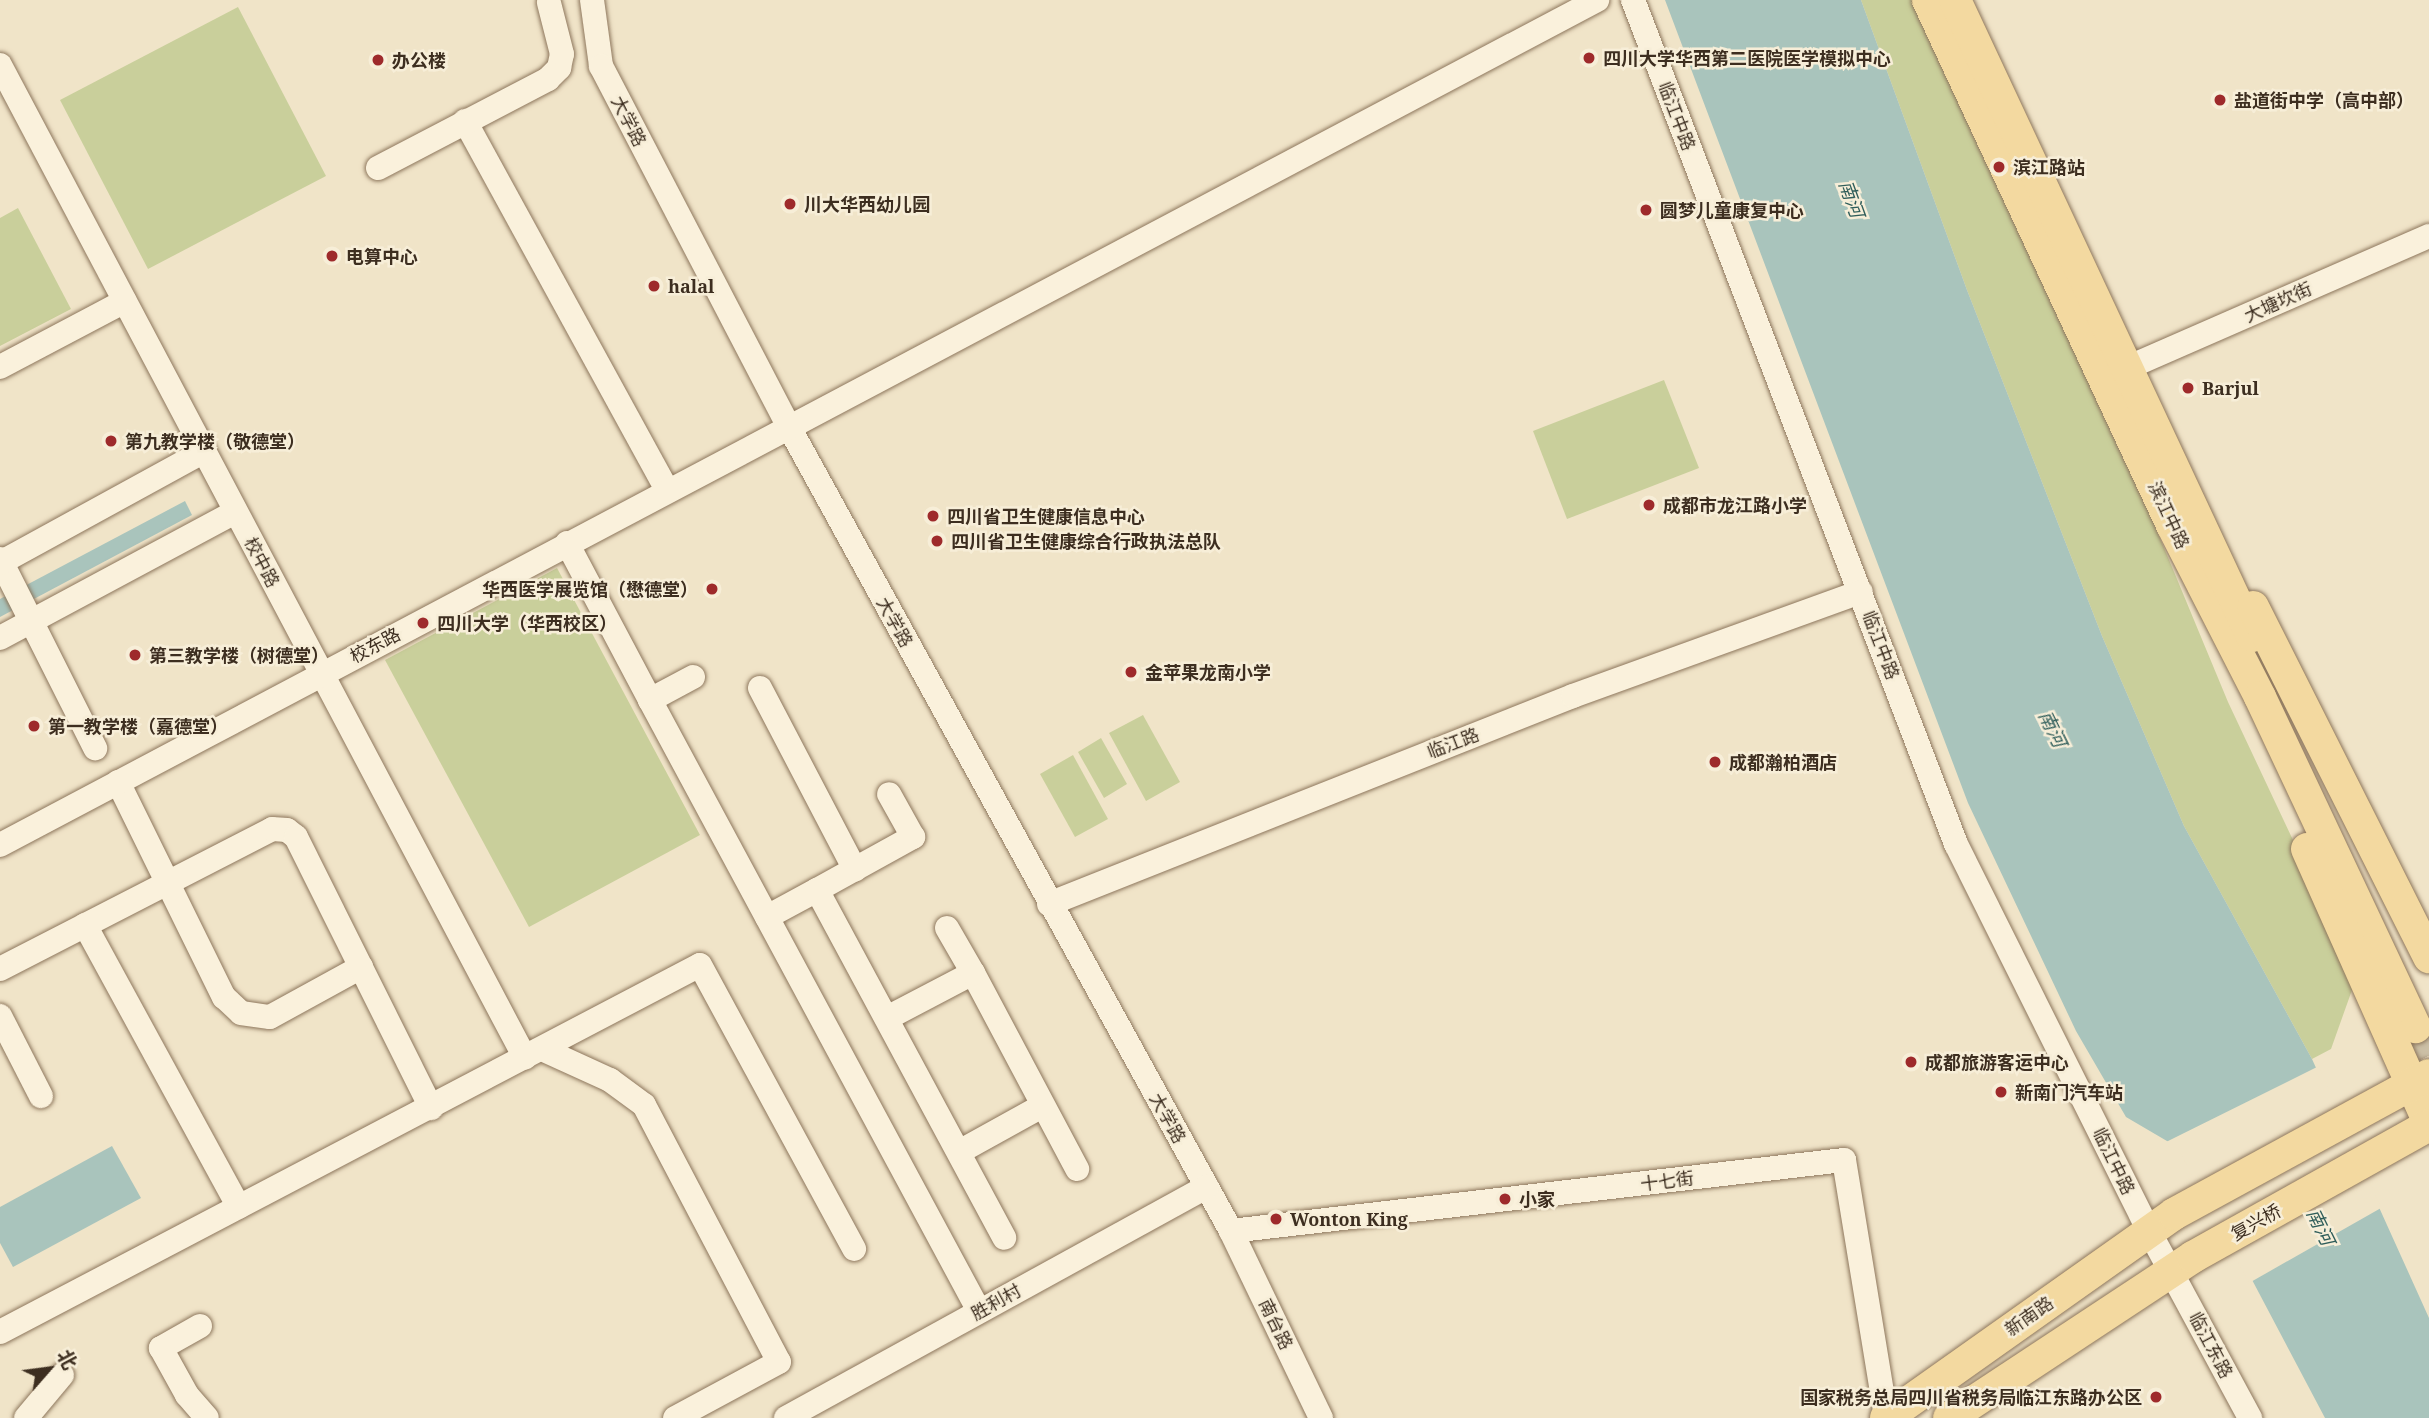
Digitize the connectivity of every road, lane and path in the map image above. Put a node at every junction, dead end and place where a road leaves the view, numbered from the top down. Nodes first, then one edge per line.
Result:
1 (592, 0) edge
2 (1597, 0) edge
3 (1633, 0) edge
4 (1928, 0) edge
5 (1955, 0) edge
6 (549, 3) dead end
7 (0, 65) edge
8 (465, 121) junction
9 (378, 168) dead end
10 (2429, 236) edge
11 (125, 301) junction
12 (0, 367) edge
13 (2127, 368) junction
14 (789, 427) junction
15 (203, 452) junction
16 (667, 491) junction
17 (235, 512) junction
18 (2183, 519) junction
19 (567, 543) junction
20 (0, 561) edge
21 (1861, 592) junction
22 (31, 622) junction
23 (0, 638) edge
24 (322, 674) junction
25 (693, 677) dead end
26 (760, 688) dead end
27 (650, 700) junction
28 (95, 748) dead end
29 (118, 782) junction
30 (889, 794) dead end
31 (0, 845) edge
32 (855, 870) junction
33 (166, 882) junction
34 (817, 890) junction
35 (1049, 904) junction
36 (766, 917) junction
37 (85, 925) junction
38 (947, 928) dead end
39 (2429, 957) edge
40 (360, 967) junction
41 (0, 969) edge
42 (973, 973) junction
43 (0, 1016) edge
44 (889, 1017) junction
45 (2416, 1027) edge
46 (533, 1054) junction
47 (2421, 1079) edge
48 (41, 1096) dead end
49 (1042, 1106) junction
50 (431, 1108) junction
51 (2429, 1124) edge
52 (959, 1152) junction
53 (1077, 1169) dead end
54 (1207, 1187) junction
55 (239, 1208) junction
56 (2161, 1222) junction
57 (1231, 1231) junction
58 (1004, 1238) dead end
59 (854, 1249) dead end
60 (2182, 1264) junction
61 (979, 1311) junction
62 (200, 1326) dead end
63 (0, 1332) edge
64 (62, 1375) dead end
65 (26, 1418) edge
66 (207, 1418) edge
67 (675, 1418) edge
68 (786, 1418) edge
69 (1321, 1418) edge
70 (1886, 1418) edge
71 (1949, 1418) edge
72 (2250, 1418) edge

1 - 14 street, 大学路
2 - 14 street, 校东路
3 - 21 street, 临江中路
4 - 18 main road, 滨江中路
5 - 13 main road, 滨江中路
6 - 8 street
7 - 11 street, 校中路
8 - 9 street
8 - 16 street
10 - 13 street, 大塘坎街
11 - 12 street
11 - 15 street, 校中路
13 - 18 main road, 滨江中路
14 - 16 street, 校东路
14 - 35 street, 大学路
15 - 17 street, 校中路
15 - 20 street
16 - 19 street, 校东路
17 - 22 street
17 - 24 street, 校中路
18 - 39 main road
18 - 45 main road, 滨江中路
18 - 45 main road
19 - 24 street, 校东路
19 - 27 street
20 - 22 street
21 - 35 street, 临江路
21 - 56 street, 临江中路
22 - 23 street
22 - 28 street
24 - 29 street, 校东路
24 - 46 street, 校中路
25 - 27 street
26 - 32 street
27 - 36 street
29 - 31 street, 校东路
29 - 33 street
30 - 32 street
32 - 34 street
33 - 37 street
33 - 40 street
33 - 40 street
34 - 36 street
34 - 44 street
35 - 54 street, 大学路
36 - 61 street
37 - 41 street
37 - 55 street
38 - 42 street
40 - 50 street
42 - 44 street
42 - 49 street
43 - 48 street
44 - 52 street
45 - 47 main road
46 - 50 street
46 - 59 street
46 - 67 street
47 - 51 main road
47 - 56 main road
49 - 52 street
49 - 53 street
50 - 55 street
51 - 60 main road, 复兴桥
52 - 58 street
54 - 57 street, 大学路
54 - 61 street, 胜利村
55 - 63 street
56 - 60 street, 临江中路
56 - 70 main road, 新南路
57 - 69 street, 南台路
57 - 70 street, 十七街
60 - 71 main road
60 - 72 street, 临江东路
61 - 68 street, 胜利村
62 - 66 street
64 - 65 street

